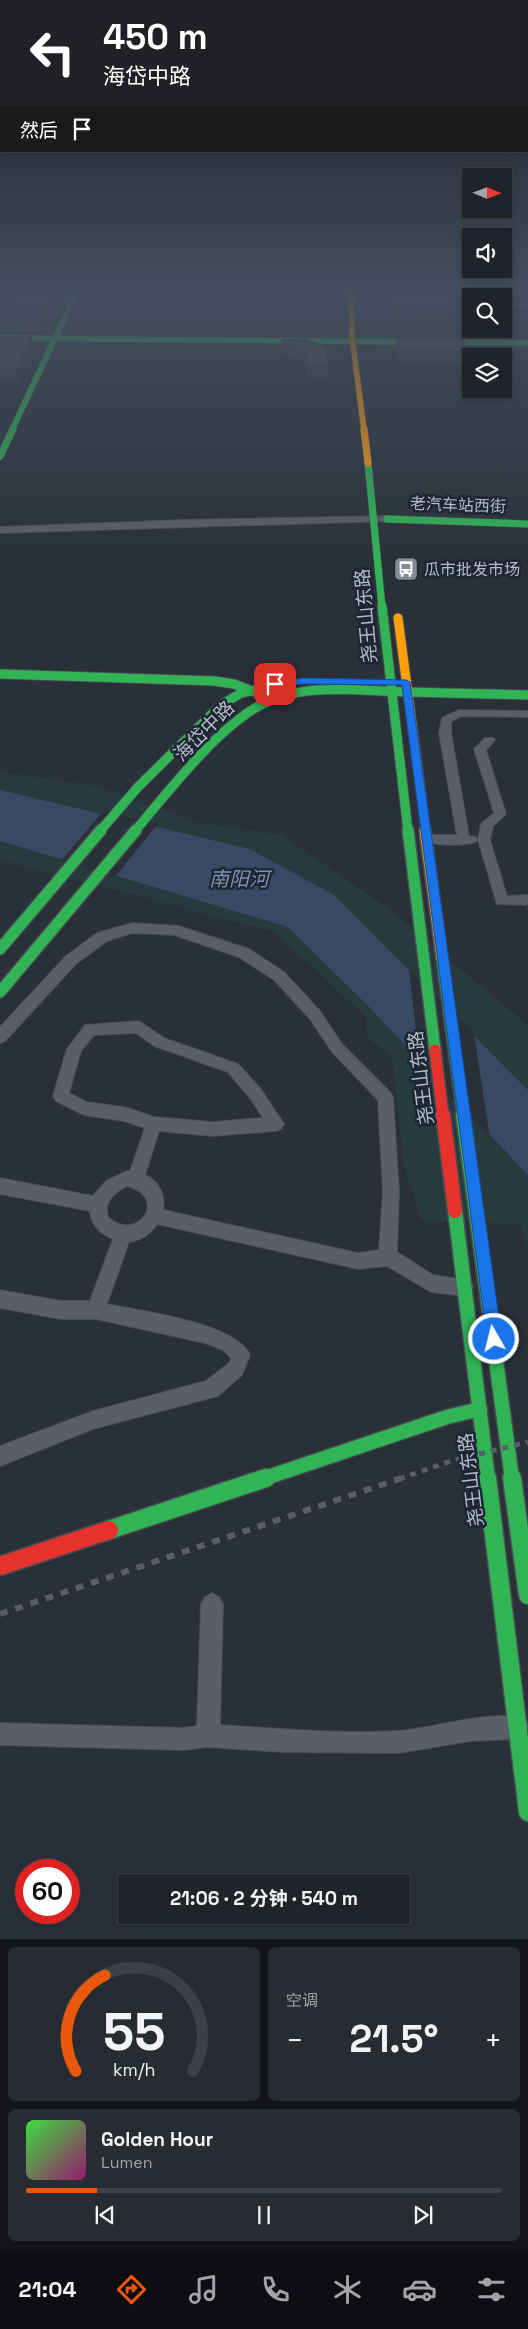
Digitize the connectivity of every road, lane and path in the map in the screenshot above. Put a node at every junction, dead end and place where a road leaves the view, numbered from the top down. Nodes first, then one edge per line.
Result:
1 (35, 381) edge
2 (363, 381) edge
3 (363, 381) edge
4 (0, 426) edge
5 (13, 426) junction
6 (0, 456) edge
7 (384, 515) junction
8 (528, 524) edge
9 (0, 530) edge
10 (397, 604) dead end
11 (0, 674) edge
12 (528, 685) edge
13 (391, 686) junction
14 (406, 687) junction
15 (251, 690) junction
16 (528, 695) edge
17 (272, 699) junction
18 (528, 714) edge
19 (489, 740) dead end
20 (464, 840) junction
21 (484, 840) junction
22 (426, 843) junction
23 (528, 900) edge
24 (0, 950) edge
25 (0, 992) edge
26 (0, 1037) edge
27 (154, 1124) junction
28 (136, 1179) junction
29 (0, 1186) edge
30 (98, 1205) junction
31 (154, 1216) junction
32 (123, 1234) junction
33 (389, 1257) junction
34 (464, 1287) junction
35 (0, 1299) edge
36 (96, 1310) junction
37 (480, 1409) junction
38 (0, 1456) edge
39 (0, 1566) edge
40 (528, 1595) edge
41 (212, 1604) dead end
42 (518, 1728) junction
43 (208, 1736) junction
44 (1, 1738) edge
45 (528, 1812) edge

1 - 5 main road
2 - 7 main road, 尧王山东路
3 - 7 main road, 尧王山东路
4 - 5 main road
5 - 6 main road
7 - 8 main road, 老汽车站西街
7 - 9 street
7 - 13 main road, 尧王山东路
10 - 14 main road, 尧王山东路
11 - 15 main road
12 - 14 main road, 海岱中路
13 - 14 main road, 海岱中路
13 - 15 main road, 海岱中路
13 - 17 main road, 海岱中路
13 - 34 main road, 尧王山东路
14 - 16 main road, 海岱中路
14 - 22 main road, 尧王山东路
15 - 17 main road
15 - 24 main road, 海岱中路
17 - 25 main road, 海岱中路
18 - 20 street
19 - 21 street
20 - 21 street
20 - 22 street
21 - 23 street
22 - 40 main road, 尧王山东路
26 - 33 street
27 - 27 street
27 - 28 street
28 - 30 street
28 - 31 street
29 - 30 street
30 - 32 street
31 - 32 street
31 - 33 street
32 - 36 street
33 - 34 street
34 - 37 main road, 尧王山东路
35 - 36 street
36 - 38 street
37 - 39 main road
37 - 42 main road, 尧王山东路
41 - 43 street
42 - 43 street
42 - 45 main road, 尧王山东路
43 - 44 street

